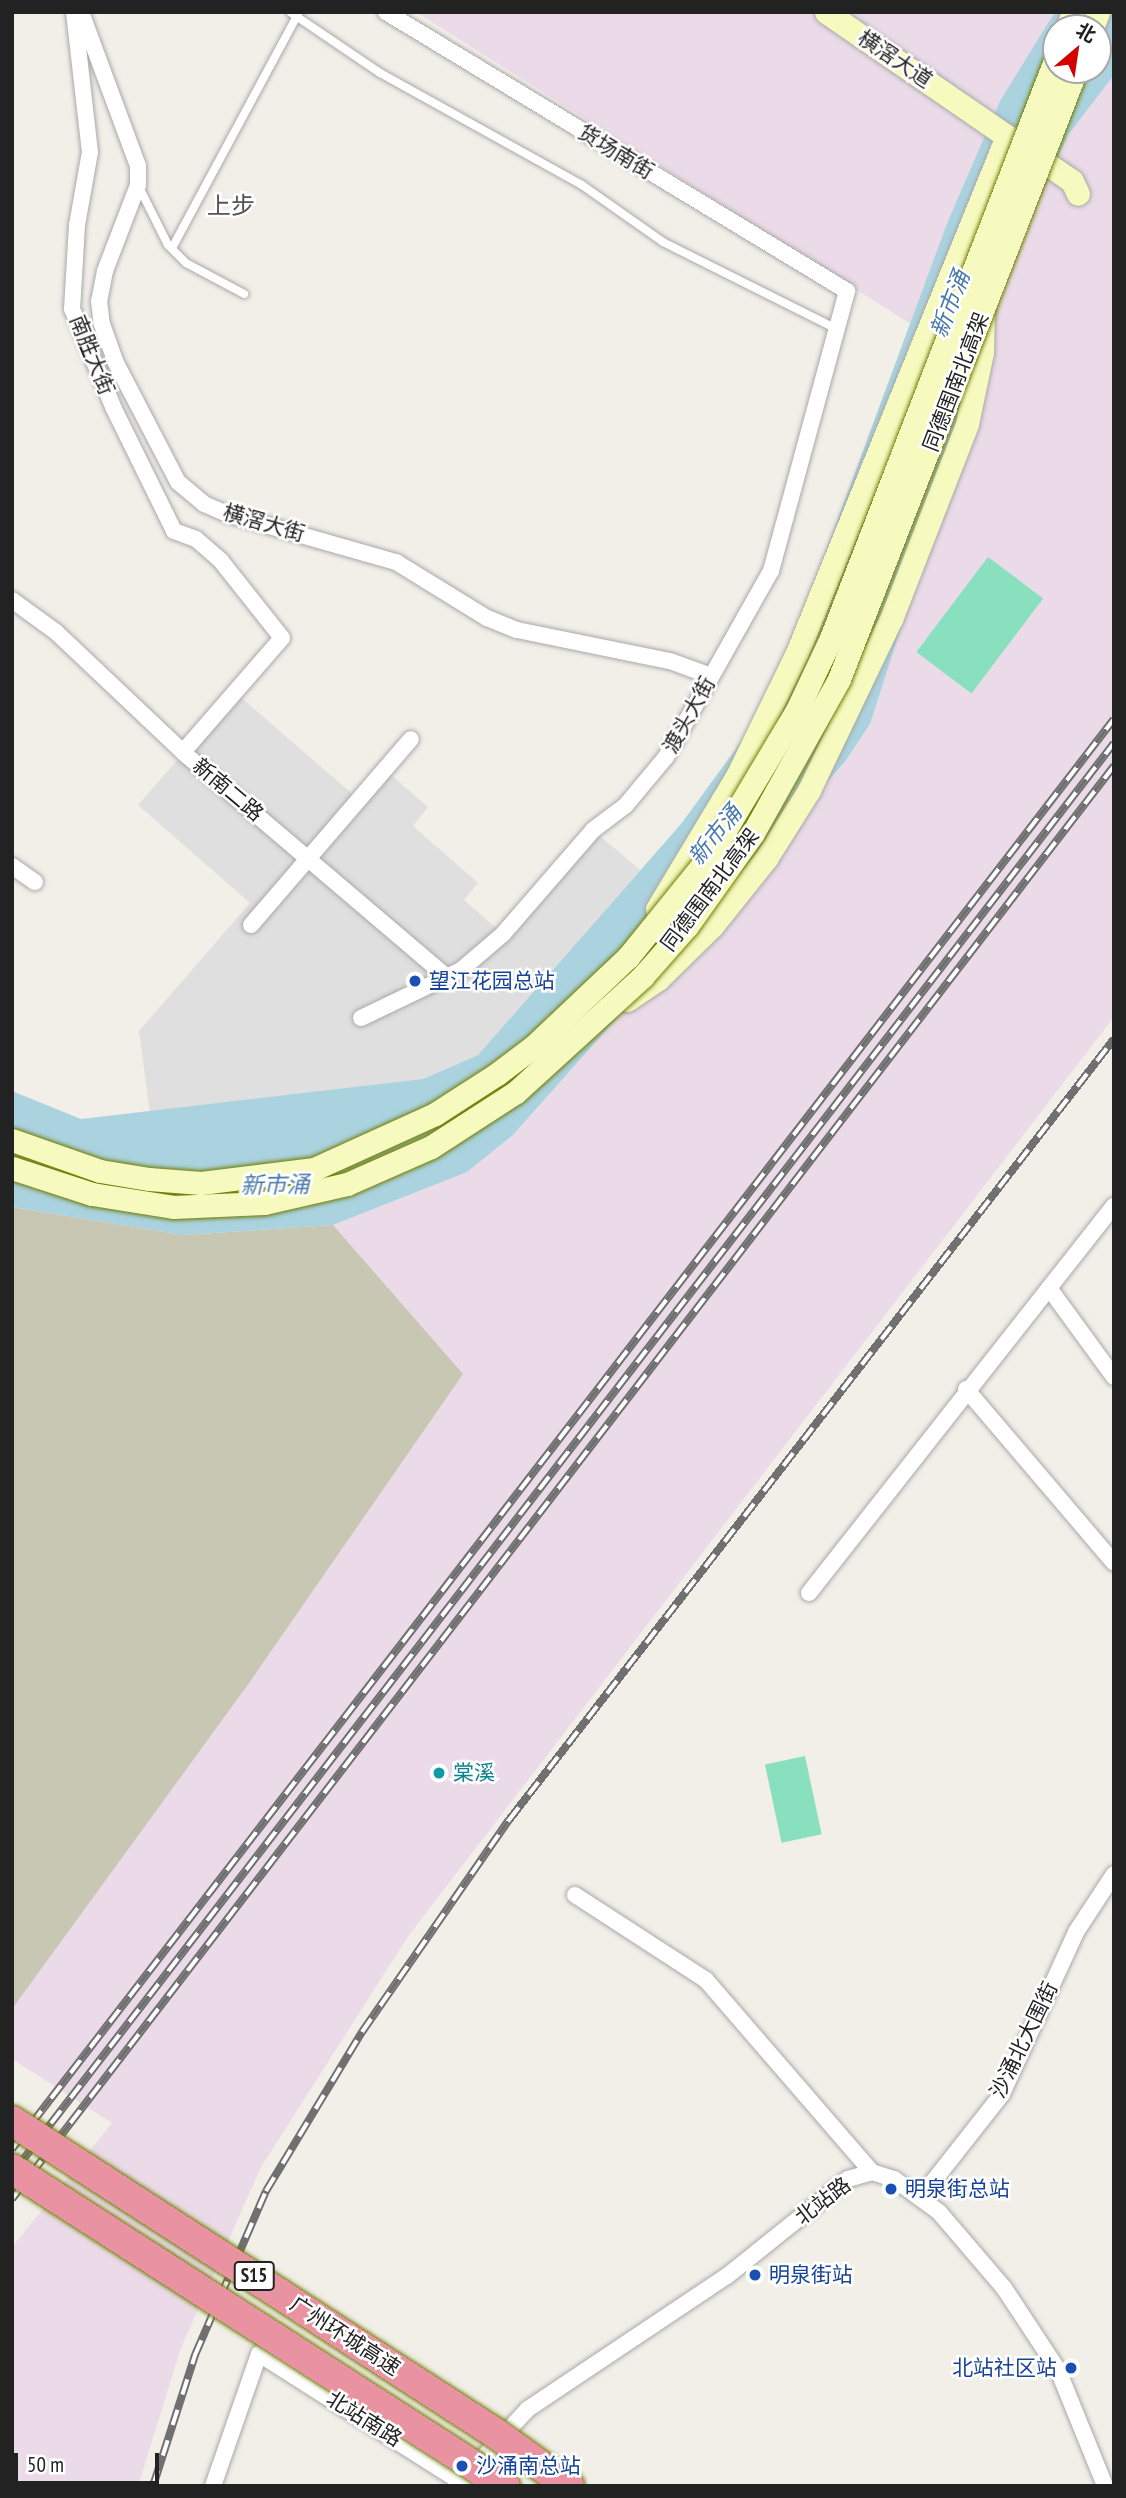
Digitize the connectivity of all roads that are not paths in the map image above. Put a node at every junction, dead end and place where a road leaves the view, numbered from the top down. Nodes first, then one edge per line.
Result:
1 (74, 12) edge
2 (81, 12) edge
3 (386, 12) edge
4 (826, 12) edge
5 (295, 14) edge
6 (1046, 84) edge
7 (1071, 84) edge
8 (1013, 139) junction
9 (138, 185) junction
10 (1075, 187) dead end
11 (172, 248) junction
12 (847, 292) joint
13 (244, 294) dead end
14 (837, 329) junction
15 (12, 600) edge
16 (711, 676) junction
17 (411, 739) dead end
18 (183, 752) junction
19 (307, 859) junction
20 (12, 866) edge
21 (35, 882) dead end
22 (251, 925) dead end
23 (628, 957) junction
24 (447, 977) junction
25 (361, 1018) dead end
26 (599, 1020) junction
27 (12, 1140) edge
28 (12, 1168) edge
29 (1114, 1206) edge
30 (1049, 1288) junction
31 (1114, 1377) edge
32 (966, 1390) junction
33 (1114, 1563) edge
34 (808, 1592) dead end
35 (1114, 1874) edge
36 (575, 1895) dead end
37 (12, 2121) edge
38 (12, 2169) edge
39 (872, 2172) junction
40 (921, 2197) junction
41 (464, 2484) edge
42 (213, 2486) edge
43 (505, 2486) edge
44 (569, 2486) edge
45 (1105, 2486) edge

1 - 18 street, 南胜大街
2 - 9 street
3 - 12 street, 货场南街
4 - 8 main road, 横滘大道
5 - 11 lane
5 - 14 lane
6 - 23 main road, 同德围南北高架, bridge
7 - 26 main road, 同德围南北高架, bridge
8 - 10 main road, 横滘大道, bridge
8 - 23 main road, bridge
8 - 26 main road, bridge
9 - 11 lane
9 - 16 street, 横滘大街
11 - 13 lane
12 - 14 street, 渡头大街
14 - 16 street, 渡头大街
15 - 18 street, 新南二路
16 - 24 street, 渡头大街
17 - 19 street
18 - 19 street, 新南二路
19 - 22 street
19 - 24 street, 新南二路
20 - 21 street
23 - 27 main road, 同德围南北高架, bridge
24 - 25 street, 渡头大街
26 - 28 main road, 同德围南北高架, bridge
29 - 30 street
30 - 31 street
30 - 32 street
32 - 33 street
32 - 34 street
35 - 40 street, 沙涌北大围街
36 - 39 street
37 - 44 highway, 广州环城高速 / S15, bridge
38 - 43 highway, 广州环城高速 / S15, bridge
39 - 40 street, 北站路
39 - 41 street, 北站路
40 - 45 street, 北站路
41 - 42 street, 北站南路

